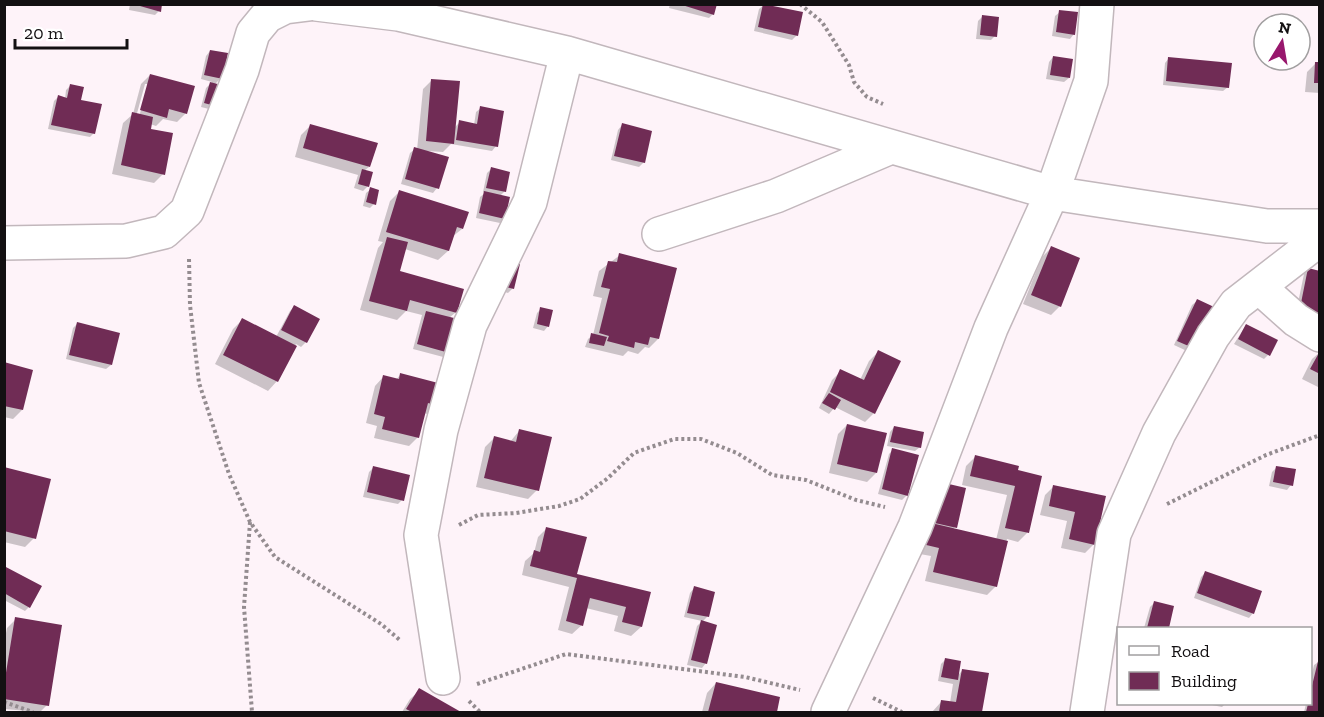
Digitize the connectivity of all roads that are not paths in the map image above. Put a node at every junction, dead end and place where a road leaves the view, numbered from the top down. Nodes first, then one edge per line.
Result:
1 (309, 4) edge
2 (316, 4) edge
3 (1097, 4) edge
4 (268, 10) edge
5 (567, 53) junction
6 (891, 147) junction
7 (1052, 193) junction
8 (1320, 226) edge
9 (658, 234) dead end
10 (1320, 239) edge
11 (4, 243) edge
12 (1259, 287) junction
13 (1320, 335) edge
14 (456, 682) road end
15 (831, 706) edge
16 (1087, 712) edge

1 - 4 street
2 - 5 street
3 - 7 street
4 - 11 street
5 - 6 street
5 - 14 street
6 - 7 street
6 - 9 street
7 - 8 street
7 - 15 street
10 - 12 street
12 - 13 street
12 - 16 street

